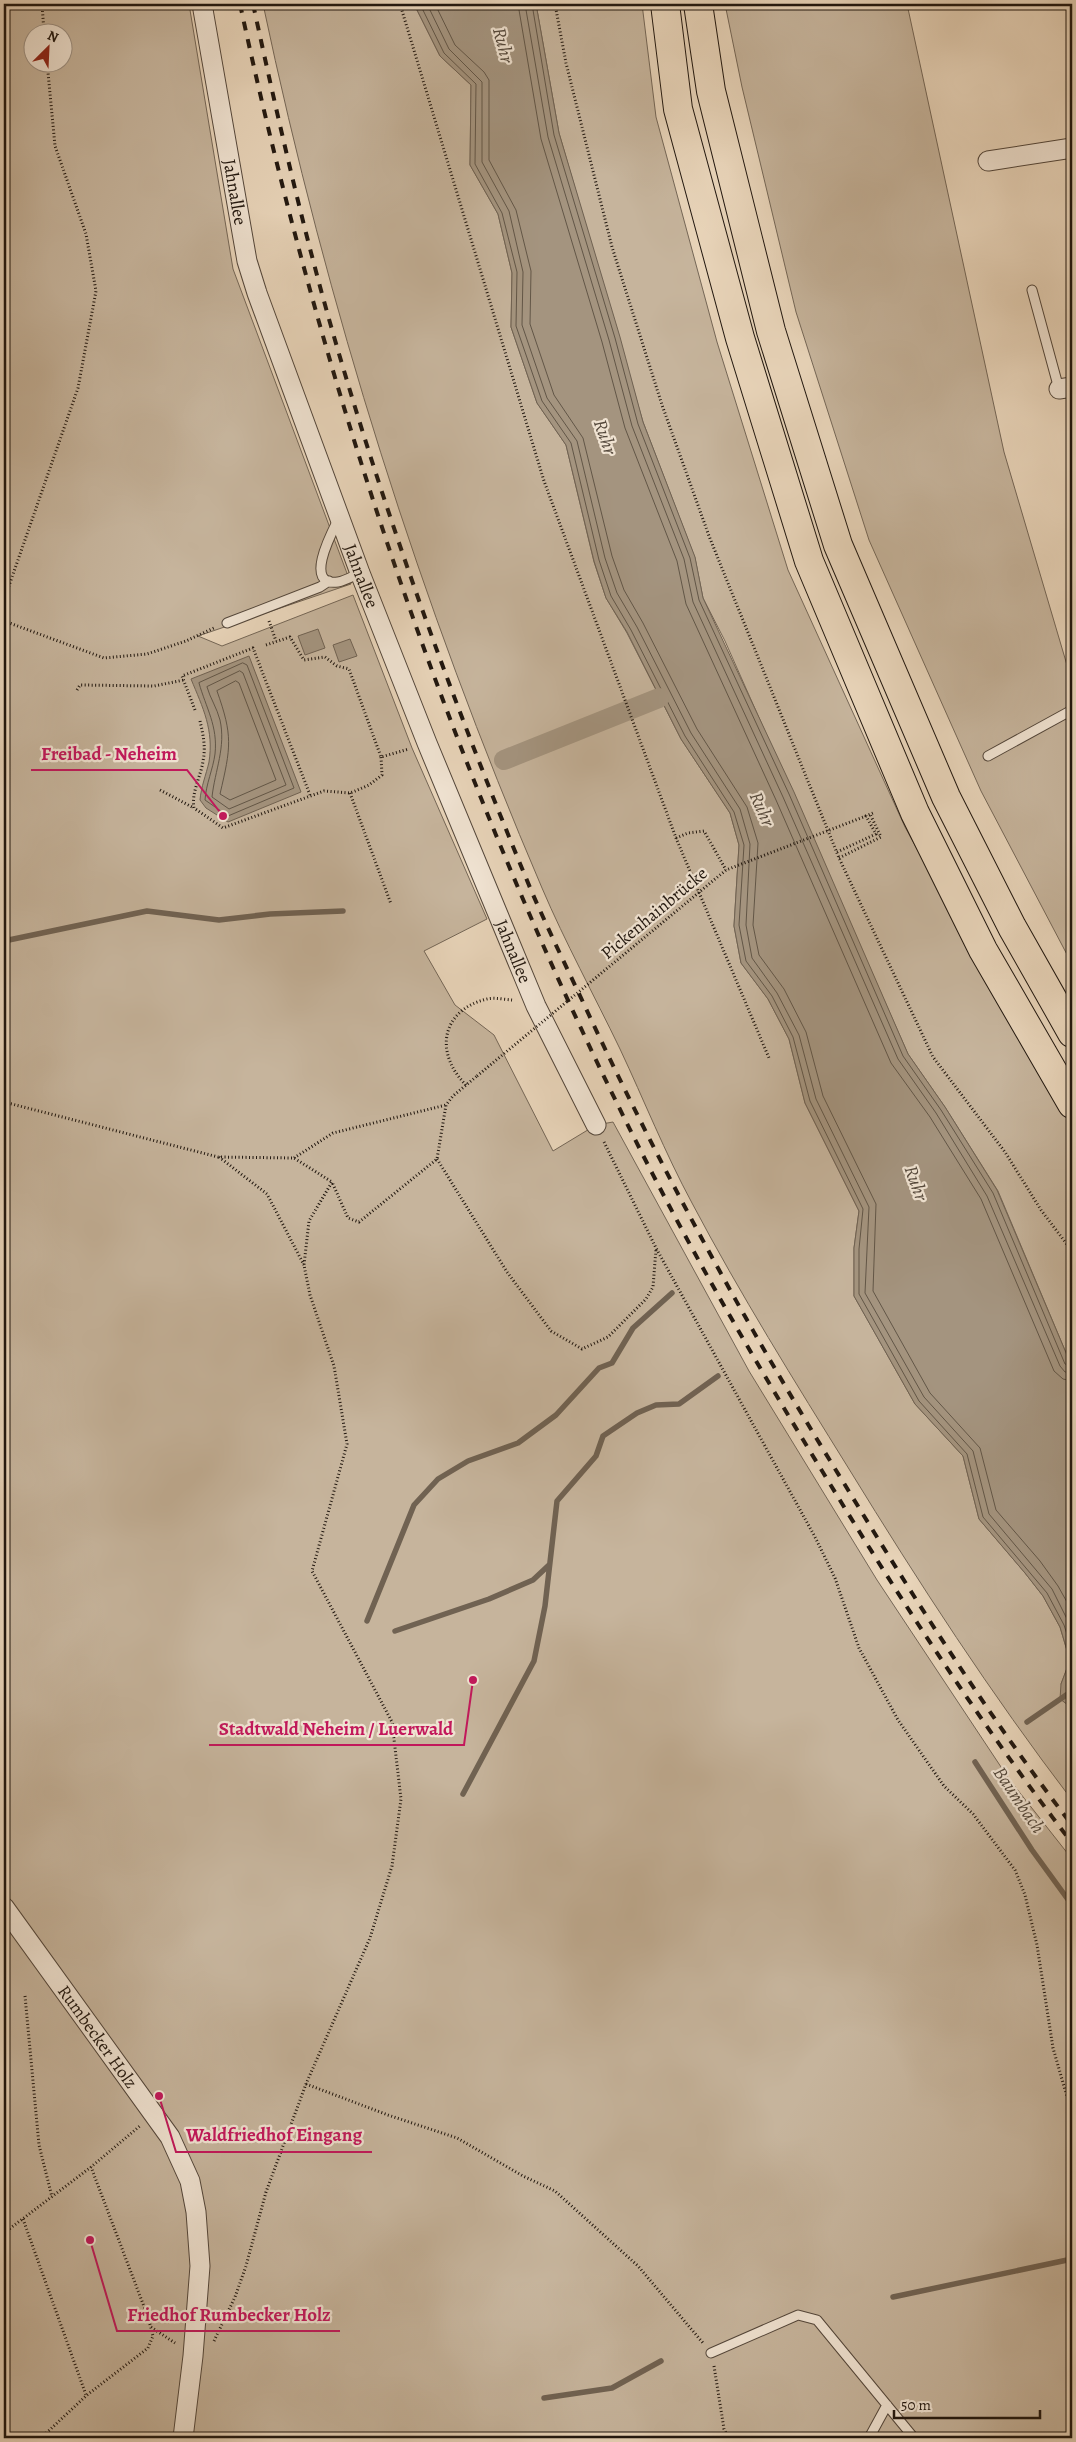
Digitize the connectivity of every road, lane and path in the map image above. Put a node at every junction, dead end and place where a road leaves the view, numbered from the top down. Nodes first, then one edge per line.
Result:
1 (42, 4) edge
2 (202, 4) edge
3 (400, 4) edge
4 (555, 4) edge
5 (665, 4) edge
6 (698, 4) edge
7 (43, 22) edge
8 (48, 72) edge
9 (1072, 148) edge
10 (988, 161) dead end
11 (1032, 290) dead end
12 (1066, 388) edge
13 (339, 518) junction
14 (360, 573) junction
15 (328, 581) junction
16 (4, 600) edge
17 (265, 609) junction
18 (4, 621) edge
19 (226, 623) joint
20 (276, 641) junction
21 (266, 645) dead end
22 (184, 680) junction
23 (78, 690) dead end
24 (195, 710) dead end
25 (1072, 710) edge
26 (200, 721) dead end
27 (426, 743) junction
28 (988, 756) dead end
29 (381, 757) junction
30 (160, 790) dead end
31 (350, 793) junction
32 (310, 795) junction
33 (194, 808) junction
34 (870, 814) junction
35 (676, 838) junction
36 (836, 852) junction
37 (839, 858) junction
38 (726, 870) junction
39 (391, 904) dead end
40 (532, 996) junction
41 (1072, 1033) edge
42 (769, 1058) dead end
43 (466, 1085) junction
44 (4, 1102) edge
45 (1072, 1104) edge
46 (446, 1105) junction
47 (596, 1125) joint
48 (218, 1157) junction
49 (294, 1158) junction
50 (436, 1159) junction
51 (332, 1182) junction
52 (656, 1248) junction
53 (1072, 1251) edge
54 (304, 1265) junction
55 (4, 1907) edge
56 (24, 1996) dead end
57 (306, 2084) junction
58 (154, 2114) junction
59 (1072, 2114) edge
60 (91, 2167) junction
61 (52, 2197) junction
62 (23, 2219) junction
63 (4, 2233) edge
64 (151, 2326) junction
65 (214, 2342) dead end
66 (711, 2353) junction
67 (193, 2356) junction
68 (86, 2395) junction
69 (887, 2405) junction
70 (72, 2432) dead end
71 (41, 2438) edge
72 (65, 2438) edge
73 (183, 2438) edge
74 (729, 2438) edge
75 (869, 2438) edge
76 (914, 2438) edge

1 - 7 path
2 - 13 street, Jahnallee
3 - 35 path
4 - 36 path
5 - 45 highway
6 - 41 highway
8 - 16 path
9 - 10 street
11 - 12 lane
13 - 14 street, Jahnallee
13 - 15 lane
14 - 15 lane
14 - 27 street, Jahnallee
15 - 17 lane
17 - 19 lane
17 - 20 path
18 - 19 path
20 - 21 path
20 - 29 path
22 - 23 path
22 - 24 path
22 - 32 path
25 - 28 lane
26 - 33 path
27 - 29 path
27 - 40 street, Jahnallee
29 - 31 path
30 - 33 path
31 - 32 path
31 - 39 path
32 - 33 path
34 - 36 path
34 - 37 path
34 - 38 path, Pickenhainbrücke, bridge
35 - 38 path
35 - 42 path
36 - 37 path
37 - 53 path
38 - 43 path, Pickenhainbrücke, bridge
40 - 43 path
40 - 47 street, Jahnallee
43 - 46 path, Pickenhainbrücke
44 - 48 path
46 - 49 path
46 - 50 path
47 - 52 path
48 - 49 path
48 - 54 path
49 - 51 path
50 - 51 path
50 - 52 path
51 - 54 path
52 - 59 path
54 - 57 path
55 - 58 street, Rumbecker Holz
56 - 61 path
57 - 65 path
57 - 66 path
58 - 60 path
58 - 67 street, Rumbecker Holz
60 - 61 path
60 - 64 path
61 - 62 path
62 - 63 path
62 - 68 path
64 - 67 path
64 - 68 path
66 - 69 lane
66 - 74 path
67 - 73 street, Rumbecker Holz
68 - 71 path
69 - 75 lane
69 - 76 lane
70 - 72 path

